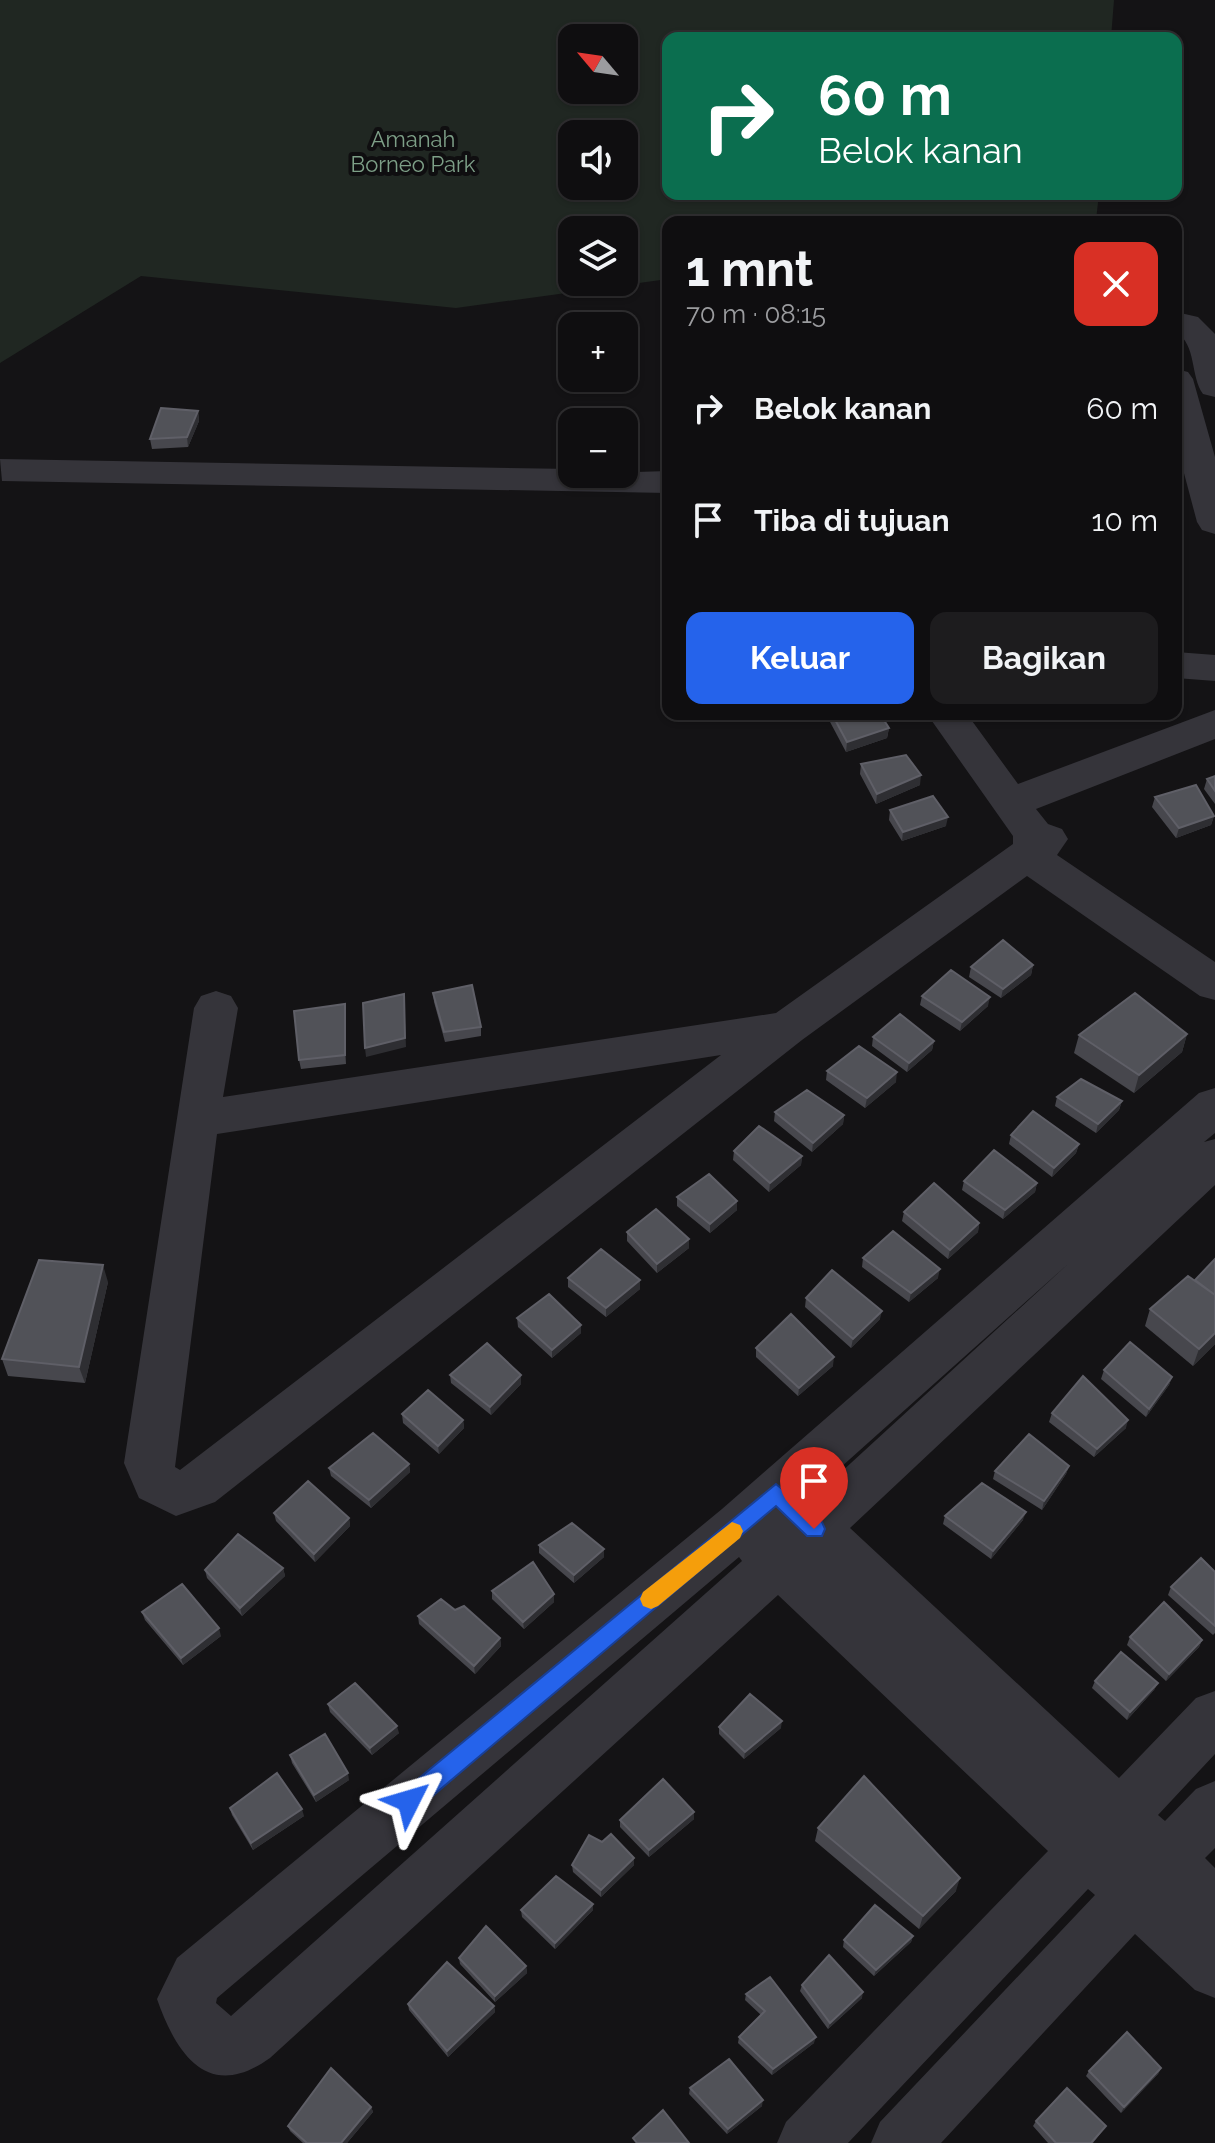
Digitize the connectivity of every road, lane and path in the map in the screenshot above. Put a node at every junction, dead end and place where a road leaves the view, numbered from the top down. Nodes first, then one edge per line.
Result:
1 (1182, 323) edge
2 (1215, 387) edge
3 (1182, 401) edge
4 (2, 470) dead end
5 (662, 482) edge
6 (1215, 522) edge
7 (1182, 665) edge
8 (1215, 668) edge
9 (950, 720) edge
10 (1215, 724) edge
11 (1032, 831) junction
12 (1215, 951) edge
13 (1215, 984) edge
14 (216, 1008) dead end
15 (787, 1028) junction
16 (1215, 1106) edge
17 (197, 1119) junction
18 (1215, 1157) edge
19 (758, 1509) junction
20 (796, 1545) junction
21 (1215, 1716) edge
22 (1215, 1808) edge
23 (1103, 1834) junction
24 (1151, 1879) junction
25 (1215, 1906) edge
26 (1215, 1970) edge
27 (807, 2143) edge
28 (901, 2143) edge

1 - 2 street
3 - 6 street
4 - 5 street
7 - 8 street
9 - 11 street
10 - 11 street
11 - 12 street
11 - 13 street
11 - 15 street
14 - 17 street
15 - 17 street
15 - 17 street
16 - 19 street
18 - 20 street
19 - 20 street
19 - 20 street
20 - 23 street
21 - 23 street
22 - 24 street
23 - 24 street
23 - 27 street
24 - 25 street
24 - 26 street
24 - 28 street

